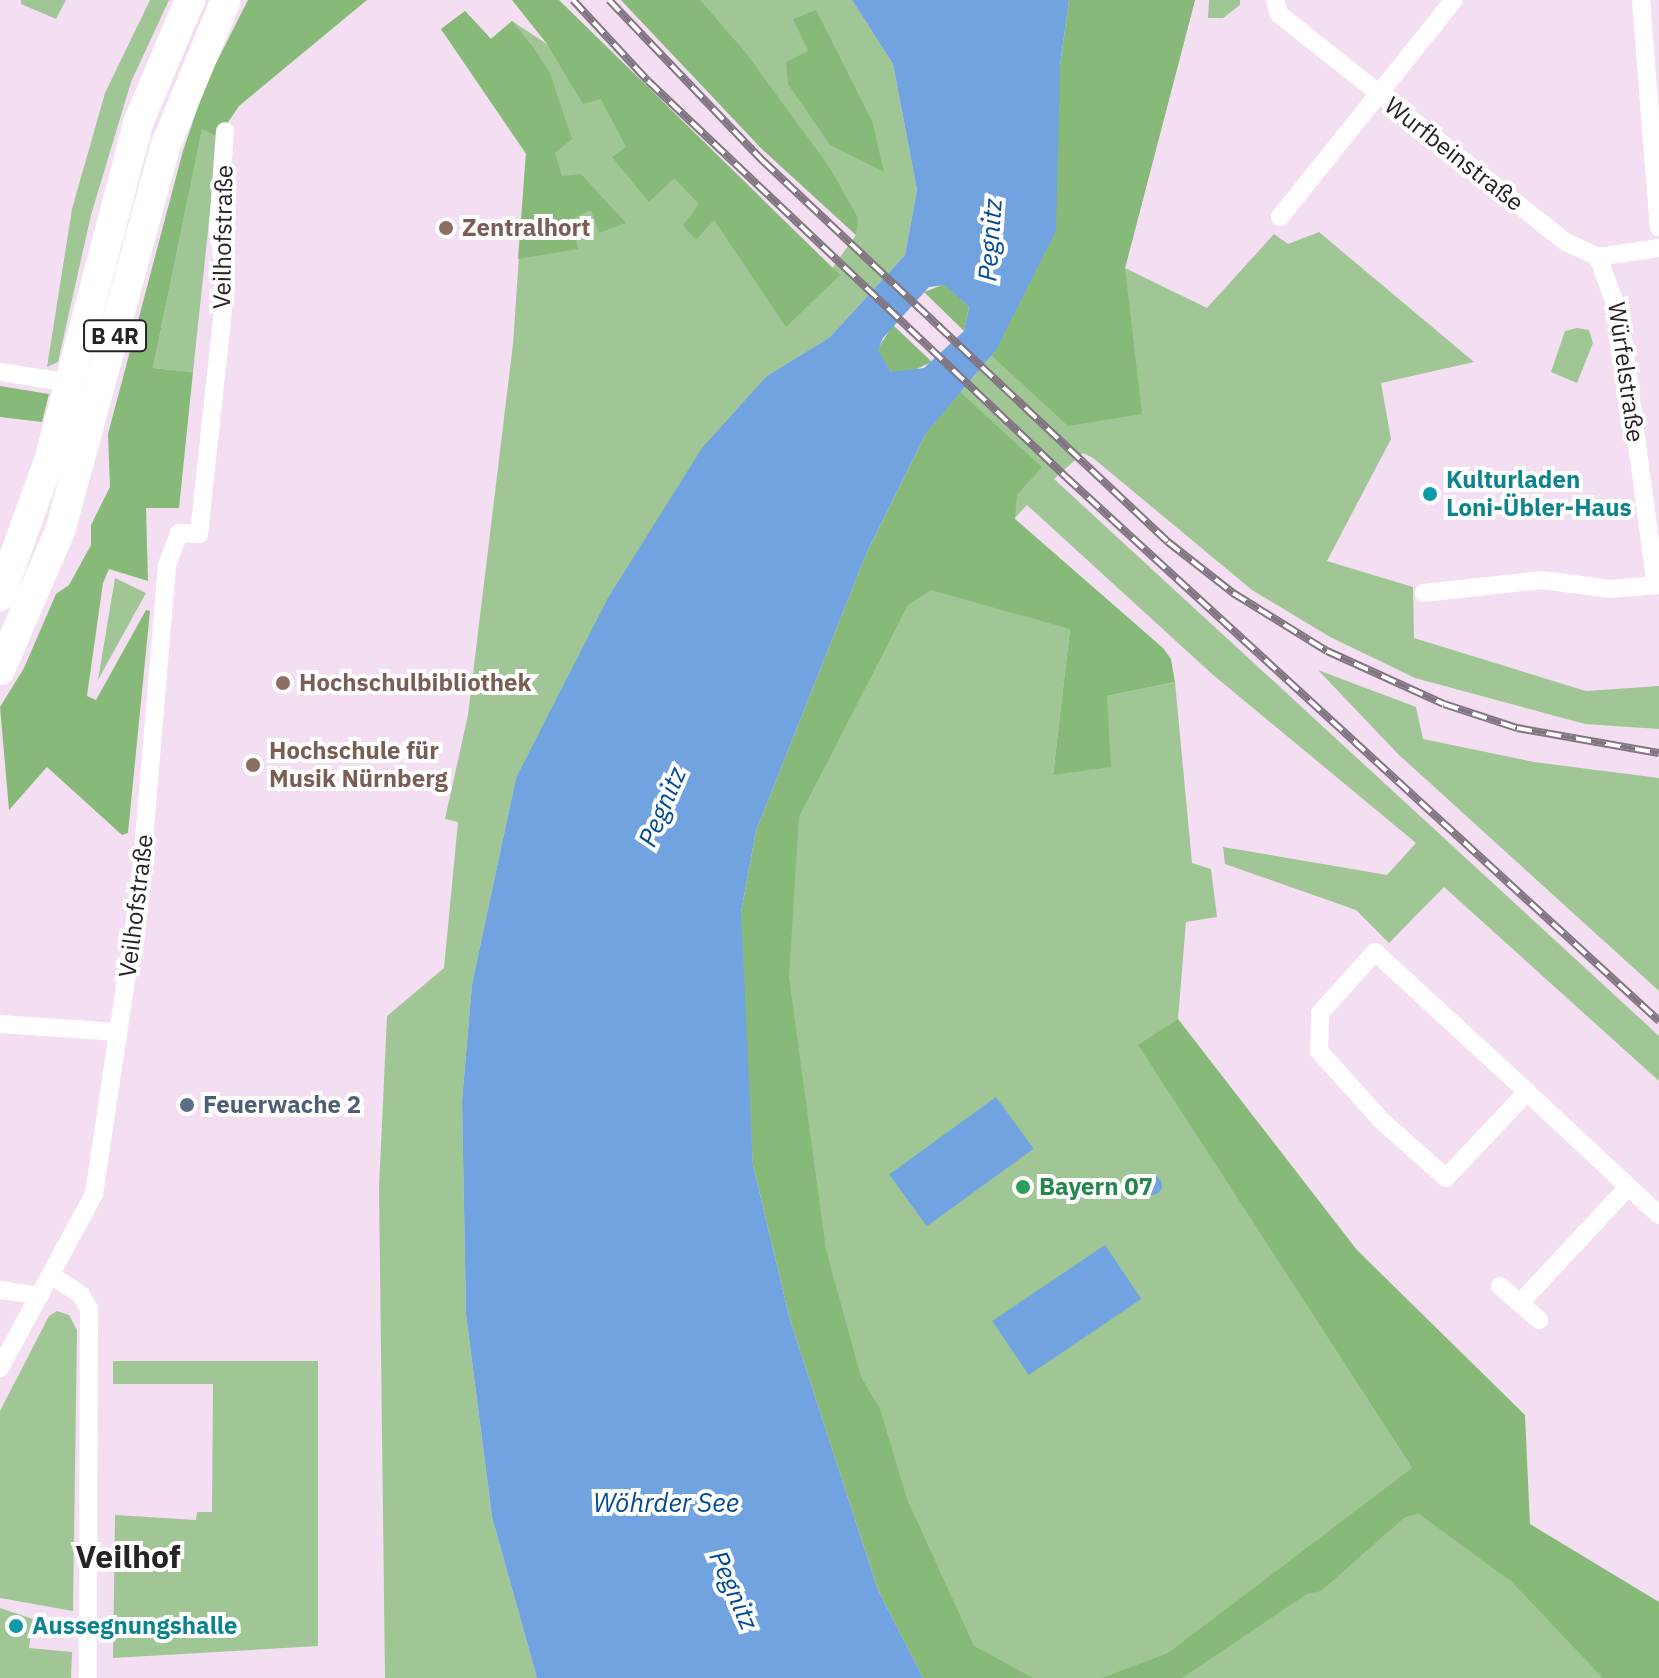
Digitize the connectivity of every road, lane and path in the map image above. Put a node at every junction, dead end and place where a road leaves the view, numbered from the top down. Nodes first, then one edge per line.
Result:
1 (190, 0) edge
2 (226, 0) edge
3 (1275, 0) edge
4 (1454, 0) edge
5 (1641, 0) edge
6 (1379, 95) junction
7 (225, 131) dead end
8 (1280, 217) dead end
9 (1659, 227) edge
10 (1659, 248) edge
11 (1598, 257) junction
12 (0, 372) edge
13 (70, 383) junction
14 (1658, 586) edge
15 (1424, 593) dead end
16 (0, 596) edge
17 (0, 670) edge
18 (0, 1024) edge
19 (118, 1032) junction
20 (1527, 1092) junction
21 (1628, 1187) junction
22 (1659, 1215) edge
23 (52, 1276) junction
24 (1500, 1286) dead end
25 (0, 1290) edge
26 (40, 1296) junction
27 (1520, 1303) junction
28 (1539, 1320) dead end
29 (0, 1368) edge
30 (88, 1678) edge

1 - 13 main road, B 4R
2 - 17 main road, B 4R
3 - 6 street, Wurfbeinstraße
4 - 6 street
5 - 9 street
6 - 8 street
6 - 11 street, Wurfbeinstraße
7 - 19 street, Veilhofstraße
10 - 11 street
11 - 14 street, Würfelstraße
12 - 13 street
13 - 16 main road, B 4R
14 - 15 street
18 - 19 street
19 - 23 street, Veilhofstraße
20 - 20 street
20 - 21 street
21 - 22 street
21 - 27 street
23 - 26 street, Veilhofstraße
23 - 30 street
24 - 27 street
25 - 26 street
26 - 29 street, Veilhofstraße
27 - 28 street

